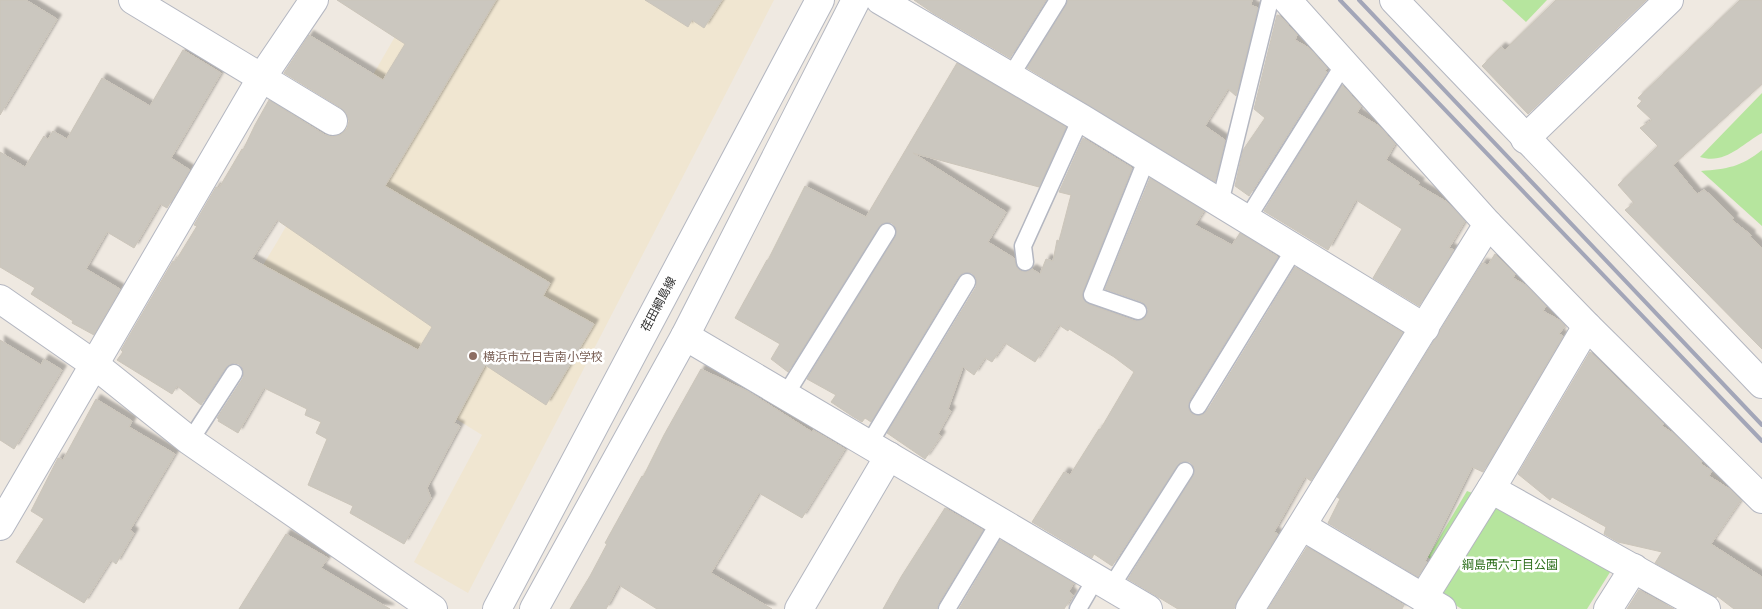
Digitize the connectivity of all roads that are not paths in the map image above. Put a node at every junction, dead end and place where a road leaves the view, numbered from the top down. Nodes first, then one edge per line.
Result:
1 (133, 0) edge
2 (314, 0) edge
3 (820, 0) edge
4 (856, 0) edge
5 (880, 0) edge
6 (1058, 0) edge
7 (1270, 0) edge
8 (1287, 0) edge
9 (1394, 0) edge
10 (1669, 0) edge
11 (1344, 64) junction
12 (262, 77) junction
13 (1010, 77) junction
14 (1081, 118) junction
15 (333, 121) dead end
16 (1525, 138) junction
17 (1148, 158) junction
18 (1220, 202) junction
19 (1247, 219) junction
20 (1488, 224) junction
21 (886, 232) dead end
22 (1295, 248) junction
23 (1024, 262) dead end
24 (967, 282) dead end
25 (0, 299) edge
26 (1138, 311) dead end
27 (1587, 326) junction
28 (1425, 328) junction
29 (685, 336) junction
30 (95, 365) junction
31 (234, 373) dead end
32 (1762, 384) edge
33 (786, 394) junction
34 (1198, 406) dead end
35 (190, 440) junction
36 (879, 450) junction
37 (1185, 471) dead end
38 (1491, 489) junction
39 (1762, 500) edge
40 (1000, 521) junction
41 (0, 526) edge
42 (1302, 526) junction
43 (1634, 568) junction
44 (1104, 583) junction
45 (1432, 603) edge
46 (433, 609) edge
47 (497, 609) edge
48 (534, 609) edge
49 (799, 609) edge
50 (947, 609) edge
51 (1078, 609) edge
52 (1148, 609) edge
53 (1250, 609) edge
54 (1608, 609) edge
55 (1706, 609) edge

1 - 12 street
2 - 12 street
3 - 47 street, 荏田綱島線
4 - 29 street
5 - 13 street
6 - 13 lane
7 - 18 lane
8 - 11 street
9 - 16 street
10 - 16 street
11 - 19 lane
11 - 20 street
12 - 15 street
12 - 30 street
13 - 14 street
14 - 17 street
14 - 23 lane
16 - 32 street
17 - 18 street
17 - 26 lane
18 - 19 street
19 - 22 street
20 - 27 street
20 - 28 street
21 - 33 lane
22 - 28 street
22 - 34 lane
24 - 36 lane
25 - 30 street
27 - 38 street
27 - 39 street
28 - 42 street
29 - 33 street
29 - 48 street
30 - 35 street
30 - 41 street
31 - 35 lane
33 - 36 street
35 - 46 street
36 - 40 street
36 - 49 street
37 - 44 lane
38 - 43 street
38 - 45 street
40 - 44 street
40 - 50 lane
42 - 45 street
42 - 53 street
43 - 54 street
43 - 55 street
44 - 51 lane
44 - 52 street

